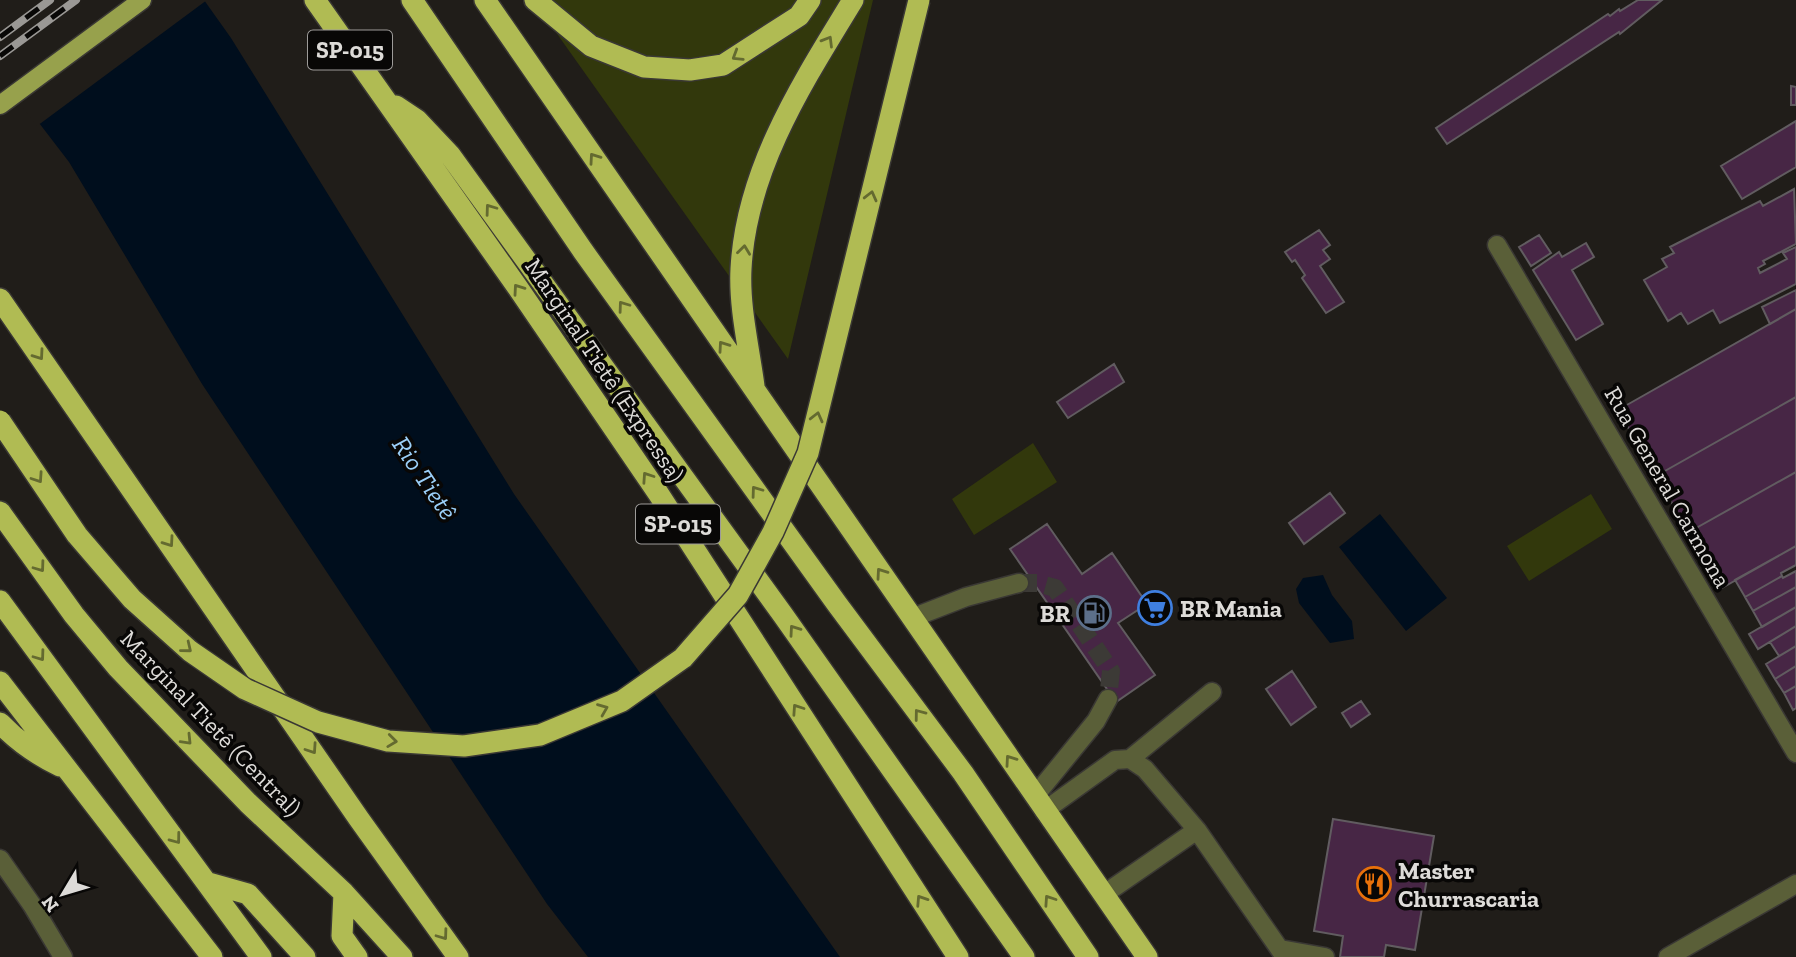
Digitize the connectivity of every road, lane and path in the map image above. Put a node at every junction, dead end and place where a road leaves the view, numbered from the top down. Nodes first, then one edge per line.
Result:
1 (142, 0) edge
2 (315, 0) edge
3 (412, 0) edge
4 (485, 0) edge
5 (535, 0) edge
6 (810, 0) edge
7 (853, 0) edge
8 (919, 0) edge
9 (385, 99) junction
10 (0, 105) edge
11 (1497, 245) dead end
12 (0, 299) edge
13 (754, 391) junction
14 (0, 421) edge
15 (0, 512) edge
16 (1019, 583) tunnel mouth
17 (0, 601) edge
18 (912, 618) junction
19 (0, 682) edge
20 (1212, 692) dead end
21 (1108, 699) tunnel mouth
22 (0, 723) edge
23 (1796, 753) edge
24 (1130, 760) junction
25 (65, 769) junction
26 (1039, 804) junction
27 (1197, 830) junction
28 (0, 859) edge
29 (209, 883) junction
30 (1796, 884) edge
31 (344, 893) junction
32 (1103, 895) junction
33 (1283, 953) edge
34 (63, 957) edge
35 (212, 957) edge
36 (261, 957) edge
37 (304, 957) edge
38 (357, 957) edge
39 (402, 957) edge
40 (458, 957) edge
41 (958, 957) edge
42 (1024, 957) edge
43 (1088, 957) edge
44 (1147, 957) edge
45 (1325, 957) edge
46 (1668, 957) edge

1 - 10 main road
2 - 9 highway, SP-015
43 -> 3 highway
13 -> 4 highway
6 -> 5 highway
13 -> 7 highway
14 -> 8 highway, bridge
41 -> 9 highway, Marginal Tietê (Expressa) / SP-015
42 -> 9 highway
11 - 23 street, Rua General Carmona
12 -> 40 highway
18 -> 13 highway
15 -> 31 highway, Marginal Tietê (Central)
16 - 18 street
17 -> 29 highway
26 -> 18 highway
19 - 25 highway
20 - 24 street
21 - 26 street
22 - 25 highway
24 - 26 street
24 - 27 street
25 - 35 highway
26 - 32 highway
27 - 32 street
27 - 33 street
28 - 34 street
29 - 36 highway
29 - 37 highway
30 - 46 street
31 - 38 highway
31 - 39 highway, Marginal Tietê (Central)
32 - 44 highway
33 - 45 street

